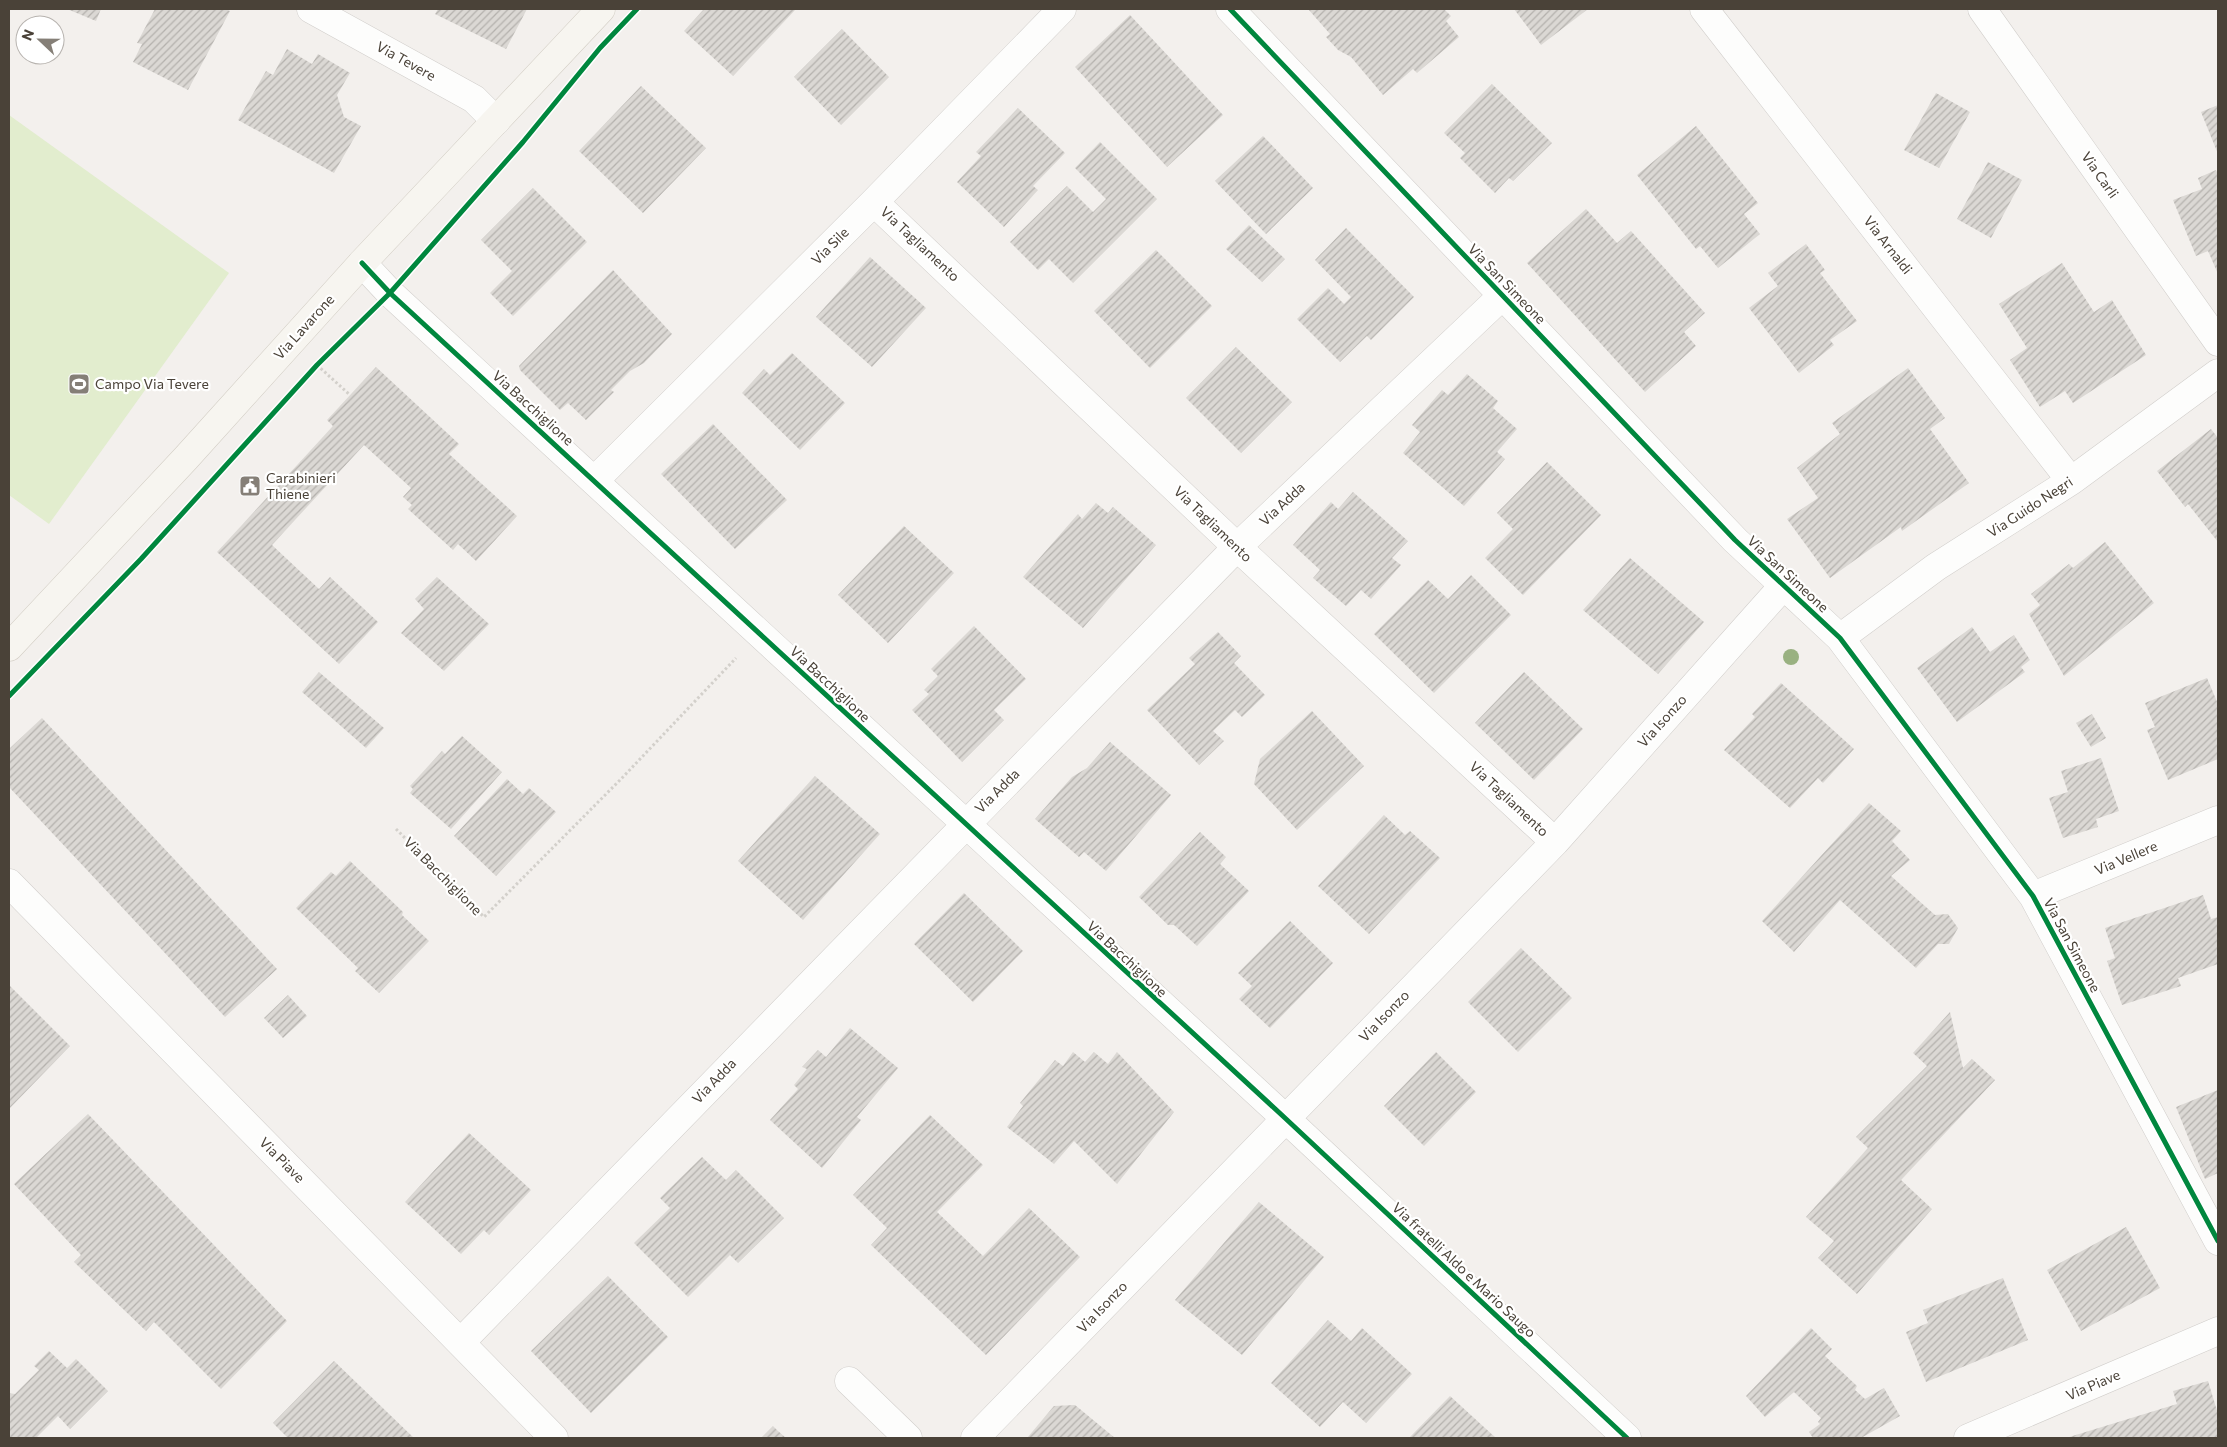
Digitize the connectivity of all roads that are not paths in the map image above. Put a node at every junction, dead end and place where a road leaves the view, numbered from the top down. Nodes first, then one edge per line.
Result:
1 (311, 9) edge
2 (601, 9) edge
3 (1062, 9) edge
4 (1230, 9) edge
5 (1704, 9) edge
6 (1982, 9) edge
7 (496, 120) junction
8 (874, 202) junction
9 (362, 263) junction
10 (1502, 296) junction
11 (2218, 342) edge
12 (2218, 373) edge
13 (594, 480) junction
14 (2071, 481) junction
15 (1237, 548) junction
16 (1784, 585) junction
17 (1840, 638) junction
18 (9, 647) edge
19 (2218, 820) edge
20 (964, 824) junction
21 (1555, 842) junction
22 (9, 883) edge
23 (2033, 896) junction
24 (1284, 1118) junction
25 (2218, 1242) edge
26 (2218, 1331) edge
27 (462, 1342) junction
28 (849, 1381) dead end
29 (554, 1438) edge
30 (908, 1438) edge
31 (975, 1438) edge
32 (1627, 1438) edge
33 (1968, 1438) edge

1 - 7 street, Via Tevere
2 - 7 main road, Via Lavarone
3 - 8 street, Via Sile
4 - 10 street, Via San Simeone
5 - 14 street, Via Arnaldi
6 - 11 street, Via Carli
7 - 9 main road, Via Lavarone
8 - 13 street, Via Sile
8 - 15 street, Via Tagliamento
9 - 13 street, Via Bacchiglione
9 - 18 main road, Via Lavarone
10 - 15 street, Via Adda
10 - 16 street, Via San Simeone
12 - 14 street, Via Guido Negri
13 - 20 street, Via Bacchiglione
14 - 17 street, Via Guido Negri
15 - 20 street, Via Adda
15 - 21 street, Via Tagliamento
16 - 17 street, Via San Simeone
16 - 21 street, Via Isonzo
17 - 23 street, Via San Simeone
19 - 23 street, Via Vellere
20 - 24 street, Via Bacchiglione
20 - 27 street, Via Adda
21 - 24 street, Via Isonzo
22 - 27 street, Via Piave
23 - 25 street, Via San Simeone
24 - 31 street, Via Isonzo
24 - 32 street, Via fratelli Aldo e Mario Saugo
26 - 33 street, Via Piave
27 - 29 street, Via Piave
28 - 30 street

